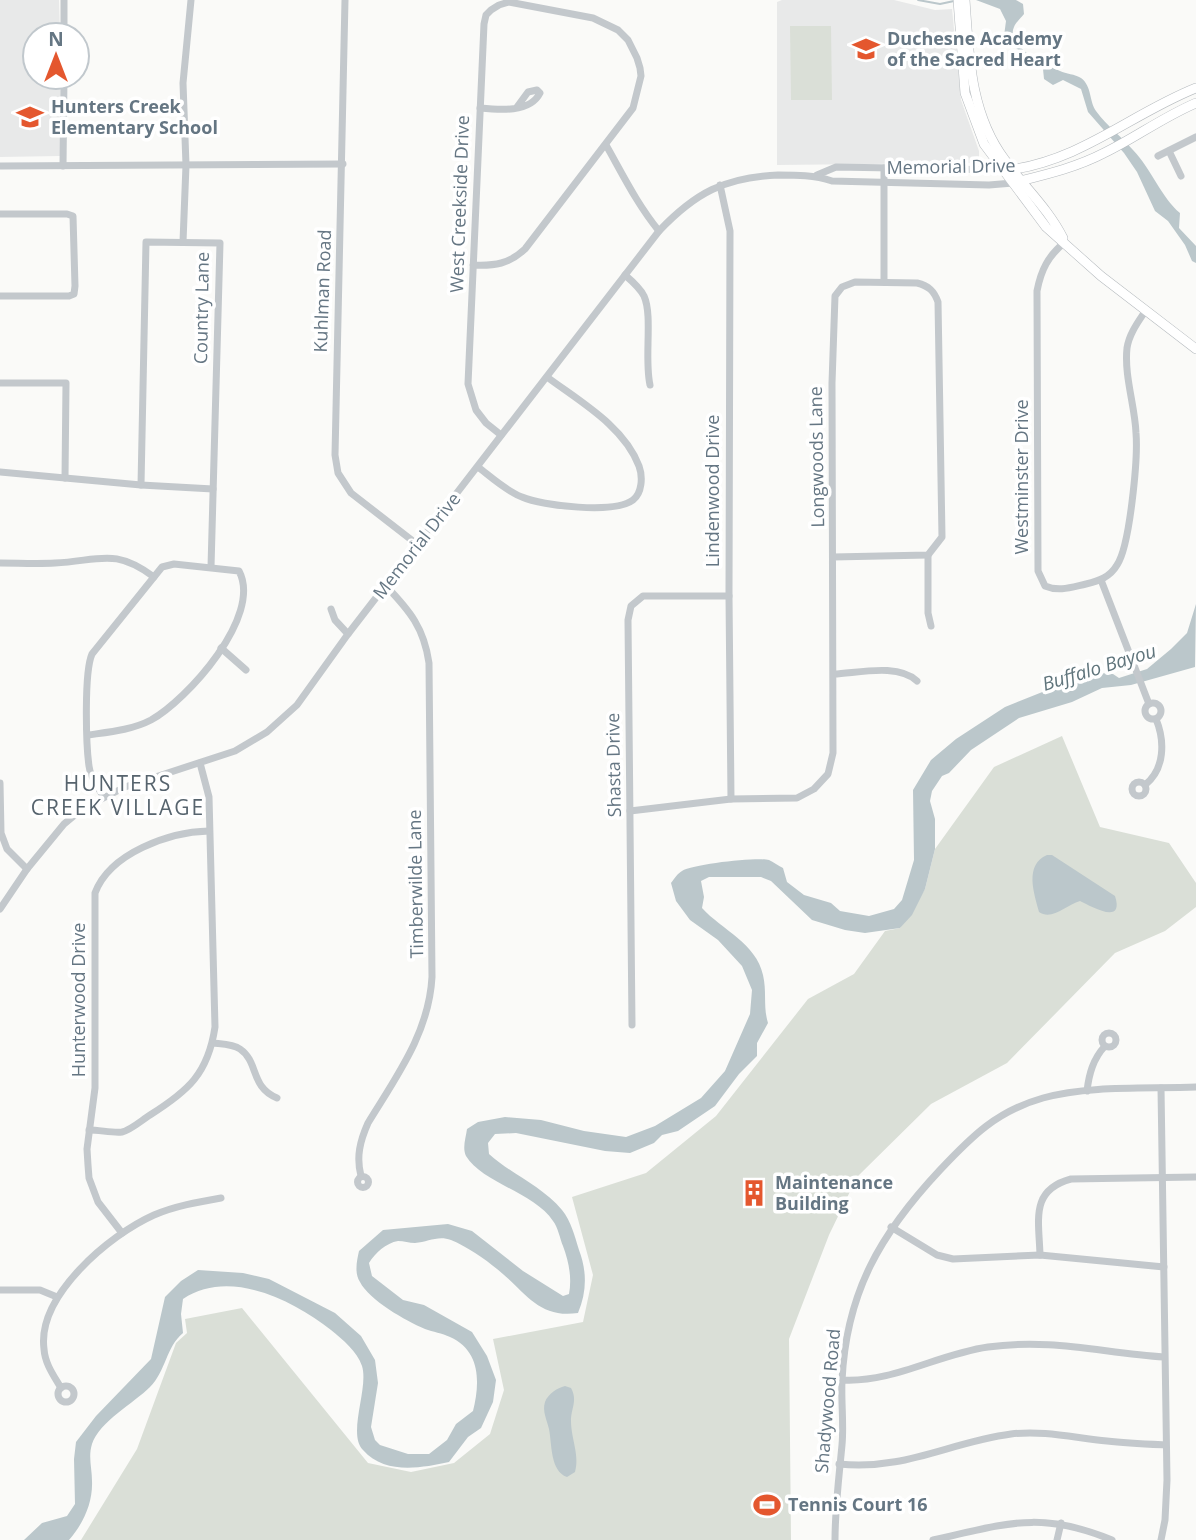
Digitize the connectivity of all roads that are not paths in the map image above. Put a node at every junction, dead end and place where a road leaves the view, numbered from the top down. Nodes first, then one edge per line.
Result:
1 (64, 0) edge
2 (191, 0) edge
3 (345, 0) edge
4 (958, 0) edge
5 (965, 0) edge
6 (963, 18) junction
7 (64, 21) edge
8 (1196, 88) edge
9 (64, 91) edge
10 (1196, 103) edge
11 (517, 107) dead end
12 (480, 108) junction
13 (1196, 137) edge
14 (606, 145) junction
15 (1168, 151) junction
16 (1158, 156) dead end
17 (343, 164) junction
18 (186, 165) junction
19 (0, 166) edge
20 (63, 166) junction
21 (884, 168) junction
22 (1008, 170) junction
23 (816, 176) junction
24 (1181, 176) dead end
25 (885, 182) junction
26 (1018, 182) junction
27 (720, 185) junction
28 (0, 214) edge
29 (659, 230) junction
30 (183, 242) junction
31 (1065, 243) junction
32 (473, 265) junction
33 (625, 275) junction
34 (884, 282) junction
35 (0, 296) edge
36 (1146, 310) junction
37 (1196, 349) edge
38 (547, 377) junction
39 (0, 383) edge
40 (650, 384) dead end
41 (501, 435) junction
42 (478, 467) junction
43 (0, 472) edge
44 (65, 478) junction
45 (141, 485) junction
46 (213, 489) junction
47 (418, 545) junction
48 (928, 555) junction
49 (833, 557) junction
50 (0, 563) edge
51 (211, 567) junction
52 (154, 576) junction
53 (1101, 580) junction
54 (386, 586) junction
55 (729, 596) junction
56 (331, 609) dead end
57 (931, 626) dead end
58 (348, 634) junction
59 (221, 648) junction
60 (246, 670) dead end
61 (834, 674) junction
62 (917, 681) dead end
63 (88, 735) junction
64 (200, 763) junction
65 (0, 783) edge
66 (1145, 785) dead end
67 (103, 796) junction
68 (731, 799) junction
69 (630, 811) junction
70 (209, 831) junction
71 (27, 869) junction
72 (0, 909) edge
73 (632, 1025) dead end
74 (212, 1043) junction
75 (1105, 1046) dead end
76 (1196, 1087) edge
77 (1161, 1088) junction
78 (1087, 1091) junction
79 (276, 1098) dead end
80 (89, 1130) junction
81 (361, 1176) dead end
82 (1196, 1177) edge
83 (1162, 1178) junction
84 (221, 1198) dead end
85 (891, 1227) junction
86 (122, 1233) junction
87 (1040, 1255) junction
88 (1164, 1267) junction
89 (0, 1290) edge
90 (57, 1297) junction
91 (1164, 1357) junction
92 (842, 1380) junction
93 (61, 1388) dead end
94 (1166, 1445) junction
95 (839, 1464) junction
96 (1061, 1523) junction
97 (835, 1540) edge
98 (933, 1540) edge
99 (1057, 1540) edge
100 (1112, 1540) edge
101 (1161, 1540) edge

1 - 7 street
2 - 18 street, Country Lane
3 - 17 street, Kuhlman Road
4 - 6 main road
5 - 6 main road
6 - 22 main road
8 - 22 main road, Memorial Drive
9 - 20 street
10 - 26 main road, Memorial Drive
11 - 12 street
12 - 14 street, West Creekside Drive
12 - 32 street, West Creekside Drive
13 - 15 street
14 - 29 street
14 - 32 street
15 - 16 street
15 - 24 street
17 - 18 street
17 - 47 street, Kuhlman Road
18 - 20 street
18 - 30 street, Country Lane
19 - 20 street
21 - 22 street, Memorial Drive
21 - 23 street, Memorial Drive
21 - 25 street
22 - 26 main road
23 - 25 street, Memorial Drive
23 - 27 street, Memorial Drive
25 - 26 street, Memorial Drive
25 - 34 street
26 - 31 main road
27 - 29 street, Memorial Drive
27 - 55 street, Lindenwood Drive
28 - 35 street
29 - 33 street, Memorial Drive
30 - 45 street
30 - 46 street, Country Lane
31 - 36 main road
31 - 53 street, Westminster Drive
32 - 41 street, West Creekside Drive
33 - 38 street, Memorial Drive
33 - 40 street
34 - 48 street
34 - 49 street, Longwoods Lane
36 - 37 main road
36 - 53 street
38 - 41 street, Memorial Drive
38 - 42 street
39 - 44 street
41 - 42 street, Memorial Drive
42 - 47 street, Memorial Drive
43 - 44 street
44 - 45 street
45 - 46 street
46 - 51 street, Country Lane
47 - 54 street, Memorial Drive
48 - 49 street
48 - 57 street
49 - 61 street, Longwoods Lane
50 - 52 street
51 - 52 street
51 - 59 street
52 - 63 street
53 - 66 street
54 - 58 street, Memorial Drive
54 - 81 street, Timberwilde Lane
55 - 68 street, Lindenwood Drive
55 - 69 street, Shasta Drive
56 - 58 street
58 - 64 street, Memorial Drive
59 - 60 street
59 - 63 street
61 - 62 street
61 - 68 street, Longwoods Lane
63 - 67 street
64 - 67 street, Memorial Drive
64 - 70 street
65 - 71 street
67 - 71 street, Memorial Drive
68 - 69 street
69 - 73 street, Shasta Drive
70 - 74 street
70 - 80 street, Hunterwood Drive
71 - 72 street, Memorial Drive
74 - 79 street
74 - 80 street
75 - 78 street
76 - 77 street, Shadywood Road
77 - 78 street, Shadywood Road
77 - 83 street
78 - 85 street, Shadywood Road
80 - 86 street, Hunterwood Drive
82 - 83 street
83 - 87 street
83 - 88 street
84 - 86 street
85 - 87 street
85 - 92 street, Shadywood Road
86 - 90 street
87 - 88 street
88 - 91 street
89 - 90 street
90 - 93 street
91 - 92 street
91 - 94 street
92 - 95 street, Shadywood Road
94 - 95 street
94 - 101 street
95 - 97 street, Shadywood Road
96 - 98 street
96 - 99 street
96 - 100 street

